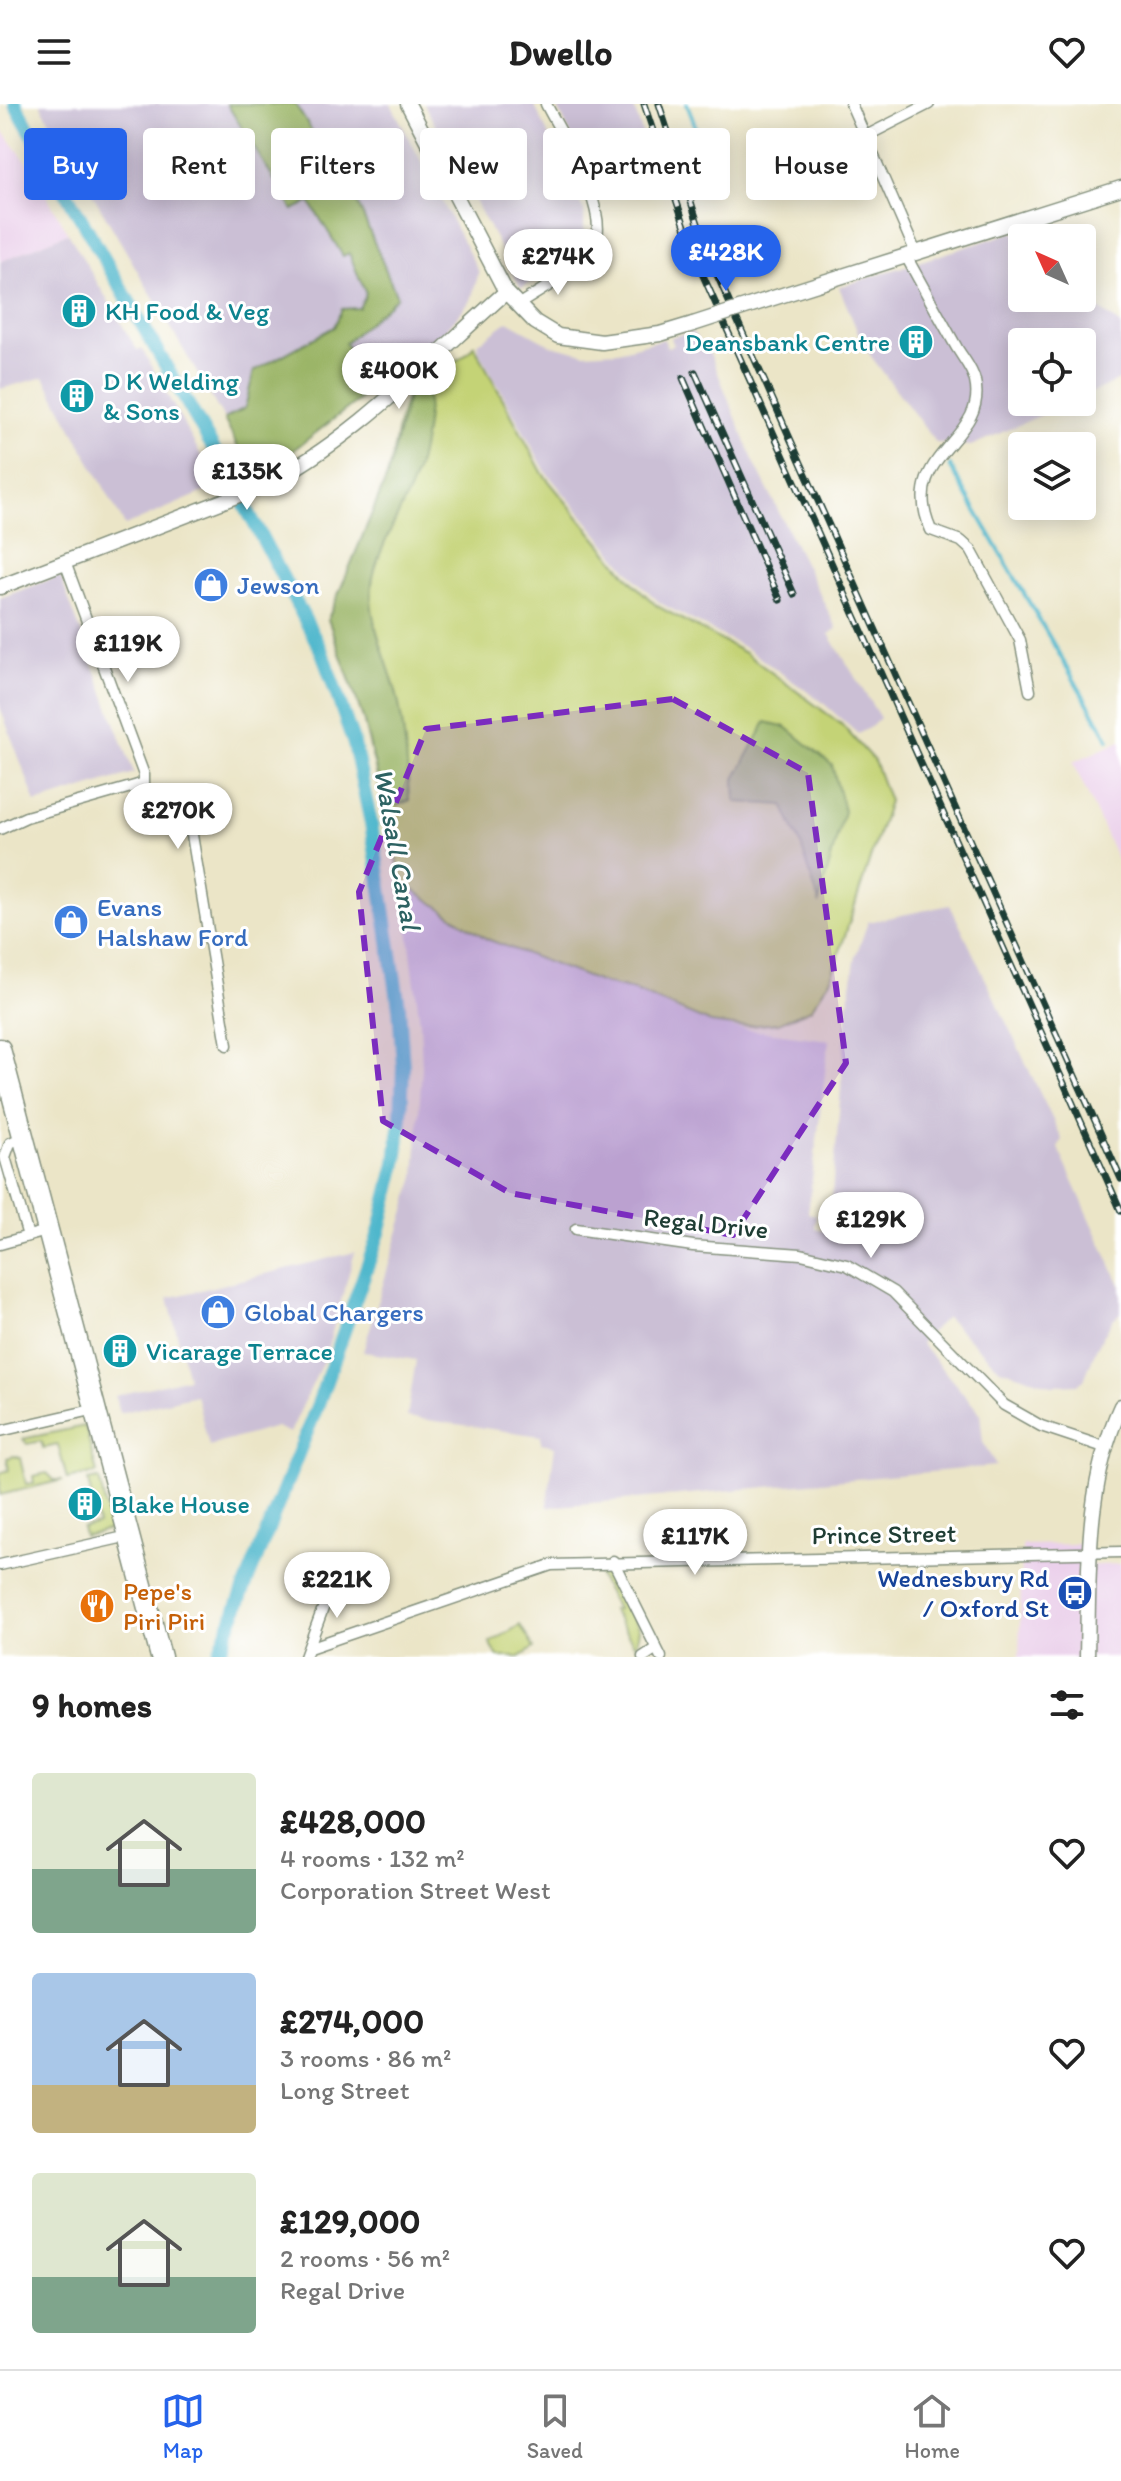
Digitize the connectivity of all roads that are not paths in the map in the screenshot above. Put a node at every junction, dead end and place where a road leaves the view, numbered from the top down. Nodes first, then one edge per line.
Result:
1 (408, 104) edge
2 (546, 104) edge
3 (851, 104) edge
4 (929, 104) edge
5 (862, 128) edge
6 (877, 130) edge
7 (877, 165) edge
8 (1121, 188) edge
9 (911, 255) junction
10 (506, 292) junction
11 (518, 305) junction
12 (65, 562) junction
13 (0, 587) edge
14 (1030, 691) dead end
15 (138, 785) junction
16 (0, 829) edge
17 (227, 1045) dead end
18 (0, 1049) edge
19 (23, 1137) junction
20 (2, 1155) edge
21 (576, 1229) dead end
22 (50, 1230) junction
23 (28, 1236) junction
24 (0, 1244) edge
25 (1121, 1406) edge
26 (97, 1409) junction
27 (0, 1431) edge
28 (1104, 1447) junction
29 (129, 1536) junction
30 (1090, 1552) junction
31 (1121, 1552) edge
32 (613, 1561) junction
33 (0, 1565) edge
34 (333, 1581) dead end
35 (307, 1652) edge
36 (658, 1653) edge
37 (161, 1657) edge
38 (643, 1657) edge
39 (1087, 1657) edge

1 - 10 street
2 - 11 street
3 - 5 street
4 - 6 street
7 - 9 street
8 - 9 street
9 - 11 street, bridge
9 - 14 street
10 - 11 street
10 - 12 street
12 - 13 street
12 - 15 street
15 - 16 street
15 - 17 street
18 - 19 highway
19 - 20 street
19 - 22 highway
20 - 23 street
21 - 28 street, Regal Drive
22 - 23 street
22 - 26 highway
23 - 24 street
25 - 28 street
26 - 27 street
26 - 29 highway
28 - 30 street
29 - 33 street
29 - 37 highway
30 - 31 street, Prince Street
30 - 32 street, Prince Street
30 - 39 street
32 - 35 street, Prince Street
32 - 36 street
34 - 35 street, Prince Street
36 - 38 street

